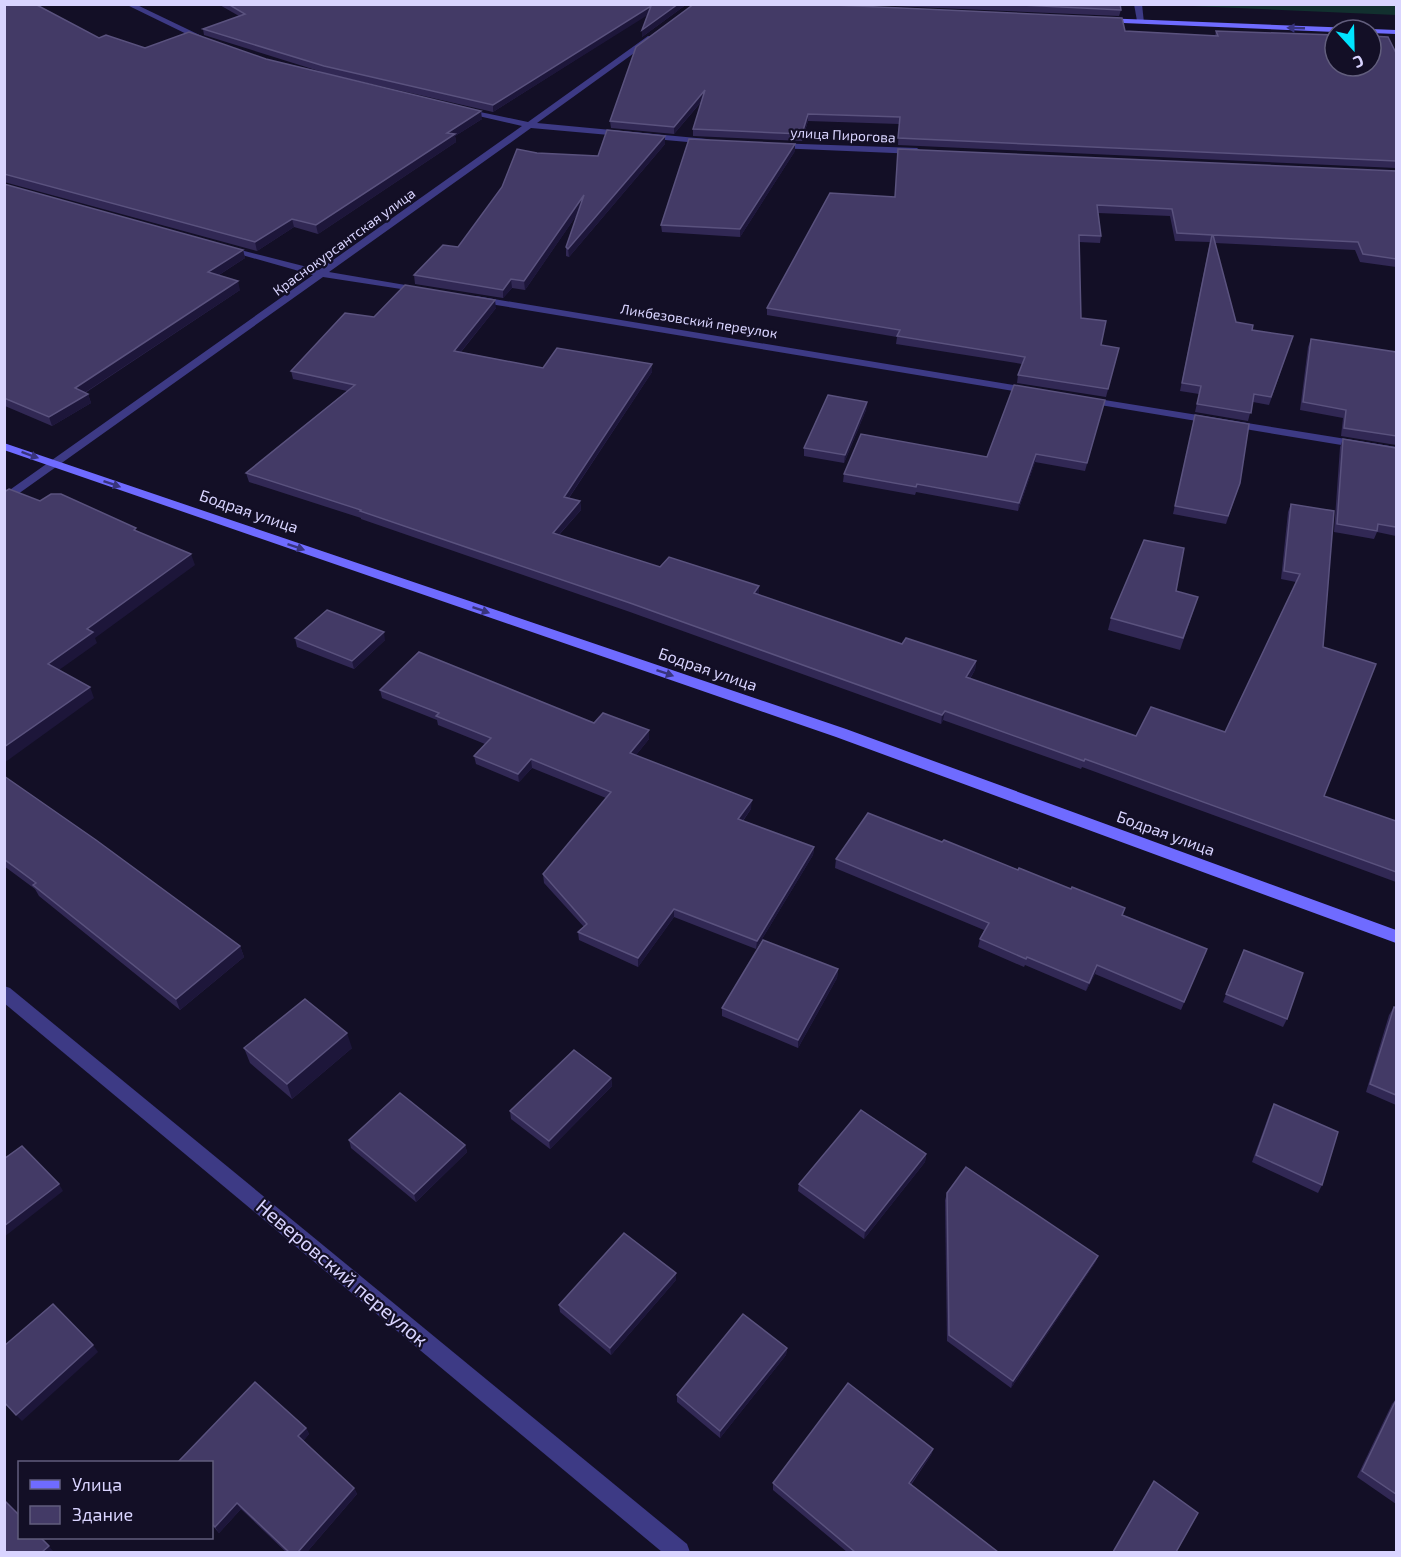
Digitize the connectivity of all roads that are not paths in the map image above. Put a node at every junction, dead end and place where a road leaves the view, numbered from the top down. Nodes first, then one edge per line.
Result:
1 (128, 4) edge
2 (1138, 4) edge
3 (1094, 20) edge
4 (1141, 21) junction
5 (1323, 29) edge
6 (661, 31) edge
7 (211, 42) edge
8 (453, 108) edge
9 (530, 125) junction
10 (713, 142) edge
11 (761, 144) edge
12 (929, 152) edge
13 (209, 242) edge
14 (322, 274) junction
15 (440, 293) edge
16 (464, 297) edge
17 (1042, 393) edge
18 (1078, 399) edge
19 (4, 446) edge
20 (1396, 451) edge
21 (56, 465) junction
22 (4, 500) edge
23 (1396, 937) edge
24 (4, 993) edge
25 (679, 1552) edge

1 - 7 street
2 - 4 street
3 - 4 street
5 -> 4 street
6 - 9 street, Краснокурсантская улица
8 - 9 street
9 - 10 street
9 - 14 street, Краснокурсантская улица
11 - 12 street, улица Пирогова
13 - 14 street
14 - 15 street
14 - 21 street, Краснокурсантская улица
16 - 17 street, Ликбезовский переулок
18 - 20 street
19 -> 21 street, Бодрая улица
21 - 22 street, Краснокурсантская улица
21 -> 23 street, Бодрая улица
24 - 25 street, Неверовский переулок

